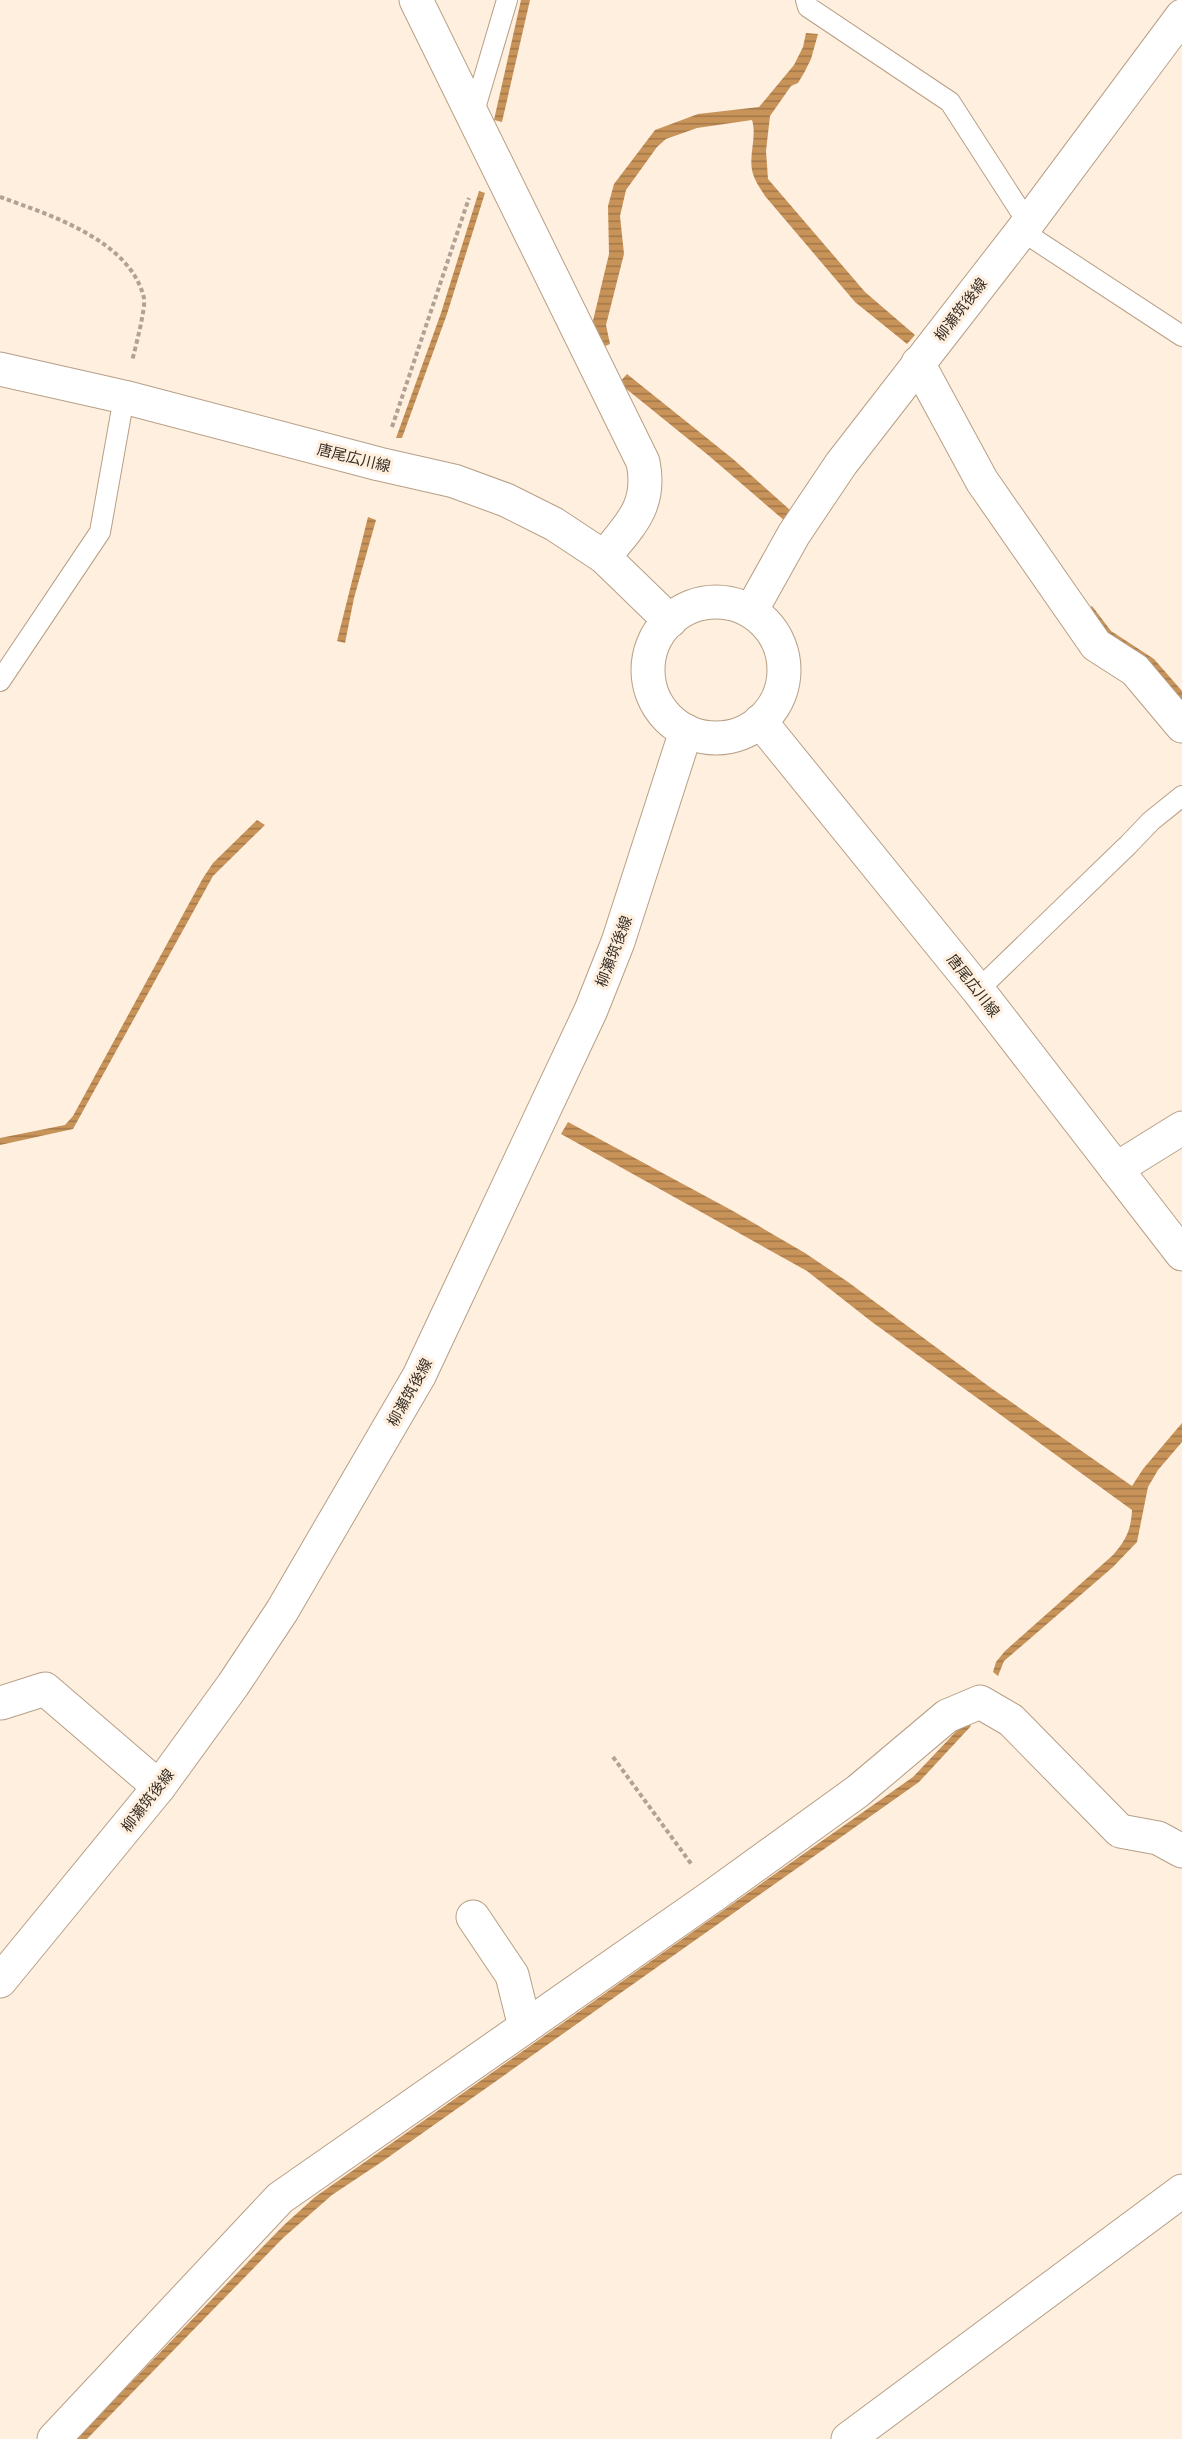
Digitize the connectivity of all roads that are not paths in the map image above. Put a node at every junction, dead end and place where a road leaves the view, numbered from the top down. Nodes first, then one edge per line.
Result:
1 (416, 0) edge
2 (507, 0) edge
3 (806, 0) edge
4 (1182, 16) edge
5 (480, 130) junction
6 (1025, 227) junction
7 (1182, 336) edge
8 (918, 363) junction
9 (0, 369) edge
10 (124, 397) junction
11 (604, 557) junction
12 (750, 610) junction
13 (670, 621) junction
14 (0, 681) edge
15 (760, 721) junction
16 (1182, 726) edge
17 (686, 731) junction
18 (1182, 796) edge
19 (978, 990) junction
20 (1182, 1128) edge
21 (1116, 1169) junction
22 (1182, 1254) edge
23 (1, 1703) edge
24 (159, 1787) junction
25 (1182, 1851) edge
26 (473, 1917) dead end
27 (0, 1981) edge
28 (525, 2027) junction
29 (1182, 2191) edge
30 (54, 2439) edge
31 (848, 2439) edge

1 - 5 main road
2 - 5 lane
3 - 6 lane
4 - 6 main road, 柳瀬筑後線
5 - 11 main road
6 - 7 lane
6 - 8 main road, 柳瀬筑後線
8 - 12 main road, 柳瀬筑後線
8 - 16 main road
9 - 10 main road, 唐尾広川線
10 - 11 main road, 唐尾広川線
10 - 14 lane
11 - 13 main road, 唐尾広川線
12 - 13 main road
12 - 15 main road
13 - 17 main road
15 - 17 main road
15 - 19 main road, 唐尾広川線
17 - 24 main road, 柳瀬筑後線
18 - 19 lane
19 - 21 main road, 唐尾広川線
20 - 21 main road
21 - 22 main road, 唐尾広川線
23 - 24 main road
24 - 27 main road, 柳瀬筑後線
25 - 28 main road
26 - 28 main road
28 - 30 main road
29 - 31 main road

